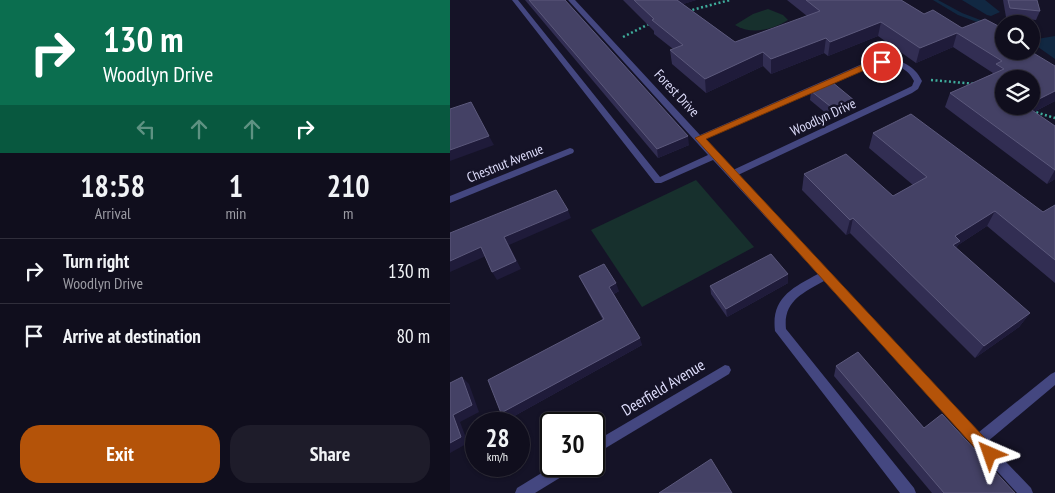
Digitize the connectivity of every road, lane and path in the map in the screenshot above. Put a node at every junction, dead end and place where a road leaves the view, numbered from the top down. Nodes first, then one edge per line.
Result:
1 (515, 0) edge
2 (571, 0) edge
3 (730, 0) edge
4 (686, 12) edge
5 (651, 23) edge
6 (613, 45) junction
7 (918, 80) junction
8 (983, 86) edge
9 (1040, 113) edge
10 (1055, 118) edge
11 (700, 138) junction
12 (570, 151) dead end
13 (715, 155) junction
14 (733, 174) junction
15 (450, 200) edge
16 (824, 276) junction
17 (725, 370) dead end
18 (1055, 378) edge
19 (978, 441) junction
20 (605, 442) edge
21 (548, 477) edge
22 (522, 493) edge
23 (909, 493) edge
24 (1026, 493) edge

1 - 13 street
2 - 6 street, Forest Drive
3 - 4 path
5 - 6 path
6 - 11 street, Forest Drive
7 - 8 path
7 - 11 street, Woodlyn Drive
7 - 14 street, Woodlyn Drive
9 - 10 path
11 - 13 street, Forest Drive
12 - 15 street, Chestnut Avenue
13 - 14 street, Forest Drive
14 - 16 street, Forest Drive
16 - 19 street, Forest Drive
16 - 23 street
17 - 20 street, Deerfield Avenue
18 - 19 street
19 - 24 street, Forest Drive
21 - 22 street

